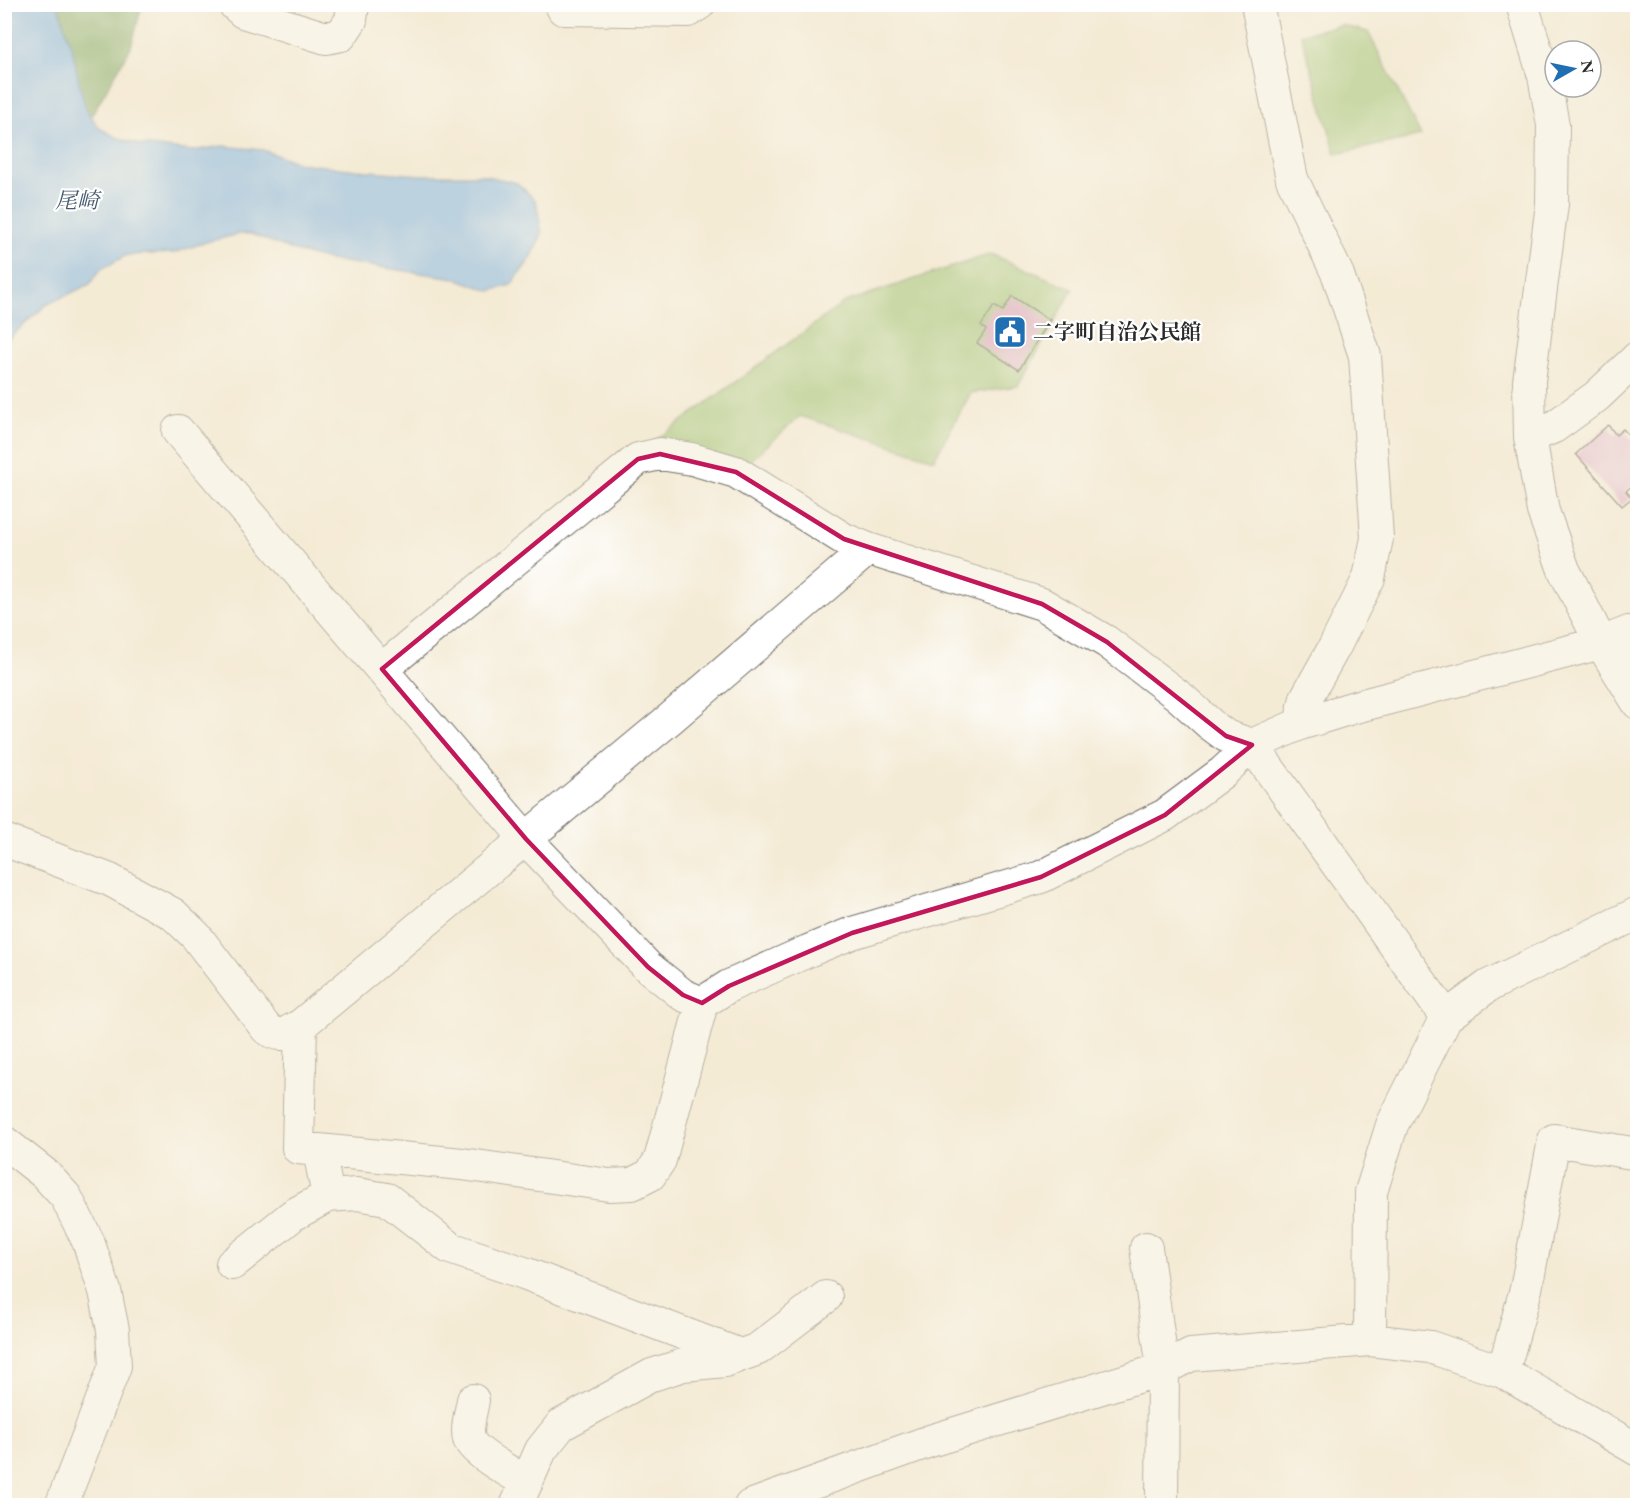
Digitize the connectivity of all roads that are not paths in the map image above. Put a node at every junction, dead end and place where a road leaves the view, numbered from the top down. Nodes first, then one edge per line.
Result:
1 (234, 4) edge
2 (353, 4) edge
3 (561, 4) edge
4 (699, 4) edge
5 (1257, 4) edge
6 (1522, 4) edge
7 (1638, 357) edge
8 (178, 432) dead end
9 (1530, 437) junction
10 (868, 549) junction
11 (1638, 631) edge
12 (1601, 643) junction
13 (1638, 656) edge
14 (382, 669) junction
15 (1638, 703) edge
16 (1300, 724) junction
17 (1252, 745) junction
18 (526, 839) junction
19 (4, 840) edge
20 (1638, 913) edge
21 (702, 1003) junction
22 (1446, 1017) junction
23 (301, 1025) junction
24 (4, 1142) edge
25 (319, 1150) junction
26 (1638, 1154) edge
27 (327, 1196) junction
28 (1146, 1248) dead end
29 (232, 1263) dead end
30 (826, 1297) dead end
31 (1370, 1340) junction
32 (740, 1355) junction
33 (1163, 1369) junction
34 (1503, 1372) junction
35 (473, 1400) dead end
36 (1638, 1450) edge
37 (522, 1494) edge
38 (61, 1506) edge
39 (750, 1506) edge
40 (1162, 1506) edge

1 - 2 street
3 - 4 street
5 - 16 street
6 - 9 street
7 - 9 street
8 - 14 street
9 - 12 street
10 - 14 street
10 - 17 street
10 - 18 street
11 - 12 street
12 - 13 street
12 - 15 street
12 - 16 street
14 - 18 street
16 - 17 street
17 - 21 street
17 - 22 street
18 - 21 street
18 - 23 street
19 - 23 street
20 - 22 street
21 - 25 street
22 - 31 street
23 - 25 street
24 - 38 street
25 - 27 street
26 - 34 street
27 - 29 street
27 - 32 street
28 - 33 street
30 - 32 street
31 - 33 street
31 - 34 street
32 - 37 street
33 - 39 street
33 - 40 street
34 - 36 street
35 - 37 street

